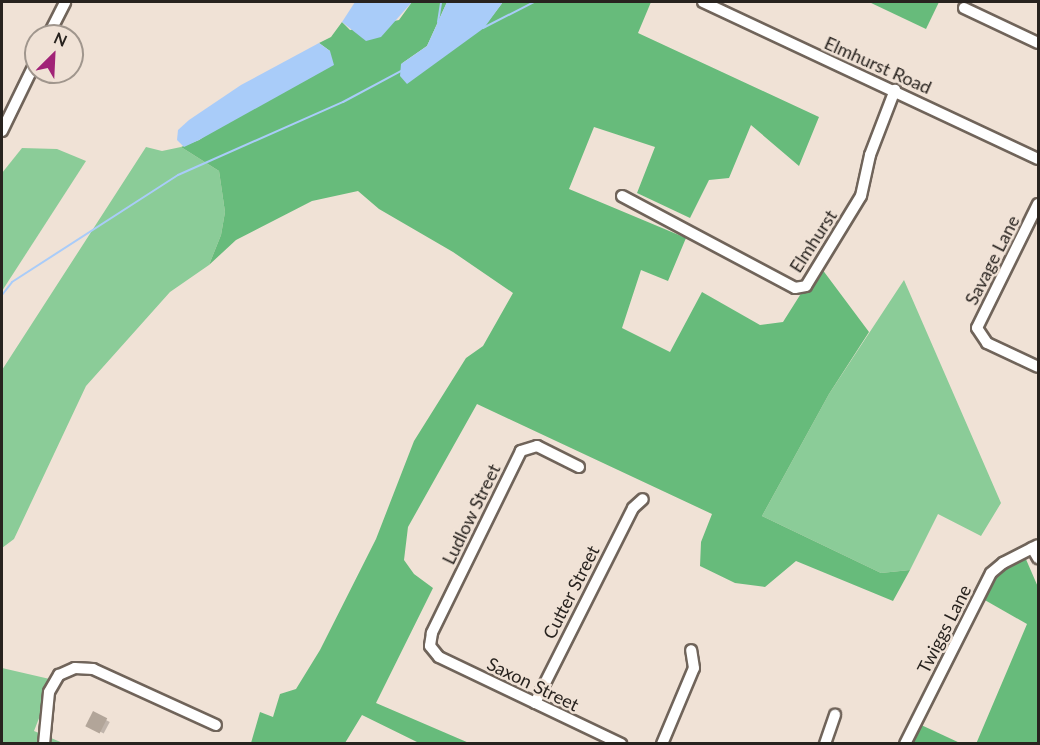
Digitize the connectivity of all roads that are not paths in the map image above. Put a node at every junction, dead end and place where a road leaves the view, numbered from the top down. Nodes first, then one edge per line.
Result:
1 (65, 2) edge
2 (703, 2) edge
3 (964, 8) dead end
4 (54, 24) edge
5 (1038, 43) edge
6 (25, 84) edge
7 (895, 90) junction
8 (2, 131) edge
9 (1038, 159) edge
10 (622, 196) dead end
11 (1038, 204) edge
12 (1038, 367) edge
13 (579, 467) dead end
14 (643, 499) dead end
15 (1035, 546) edge
16 (1038, 558) edge
17 (691, 650) dead end
18 (432, 651) joint
19 (535, 703) junction
20 (835, 715) dead end
21 (216, 726) dead end
22 (44, 744) edge
23 (621, 744) edge
24 (662, 744) edge
25 (825, 744) edge
26 (904, 744) edge

1 - 4 street
2 - 7 street, Elmhurst Road
3 - 5 street
6 - 8 street
7 - 9 street, Elmhurst Road
7 - 10 street, Elmhurst
11 - 12 street, Savage Lane
13 - 18 street, Ludlow Street
14 - 19 street, Cutter Street
15 - 16 street
15 - 26 street, Twiggs Lane
17 - 24 street
18 - 19 street, Saxon Street
19 - 23 street, Saxon Street
20 - 25 street
21 - 22 street

